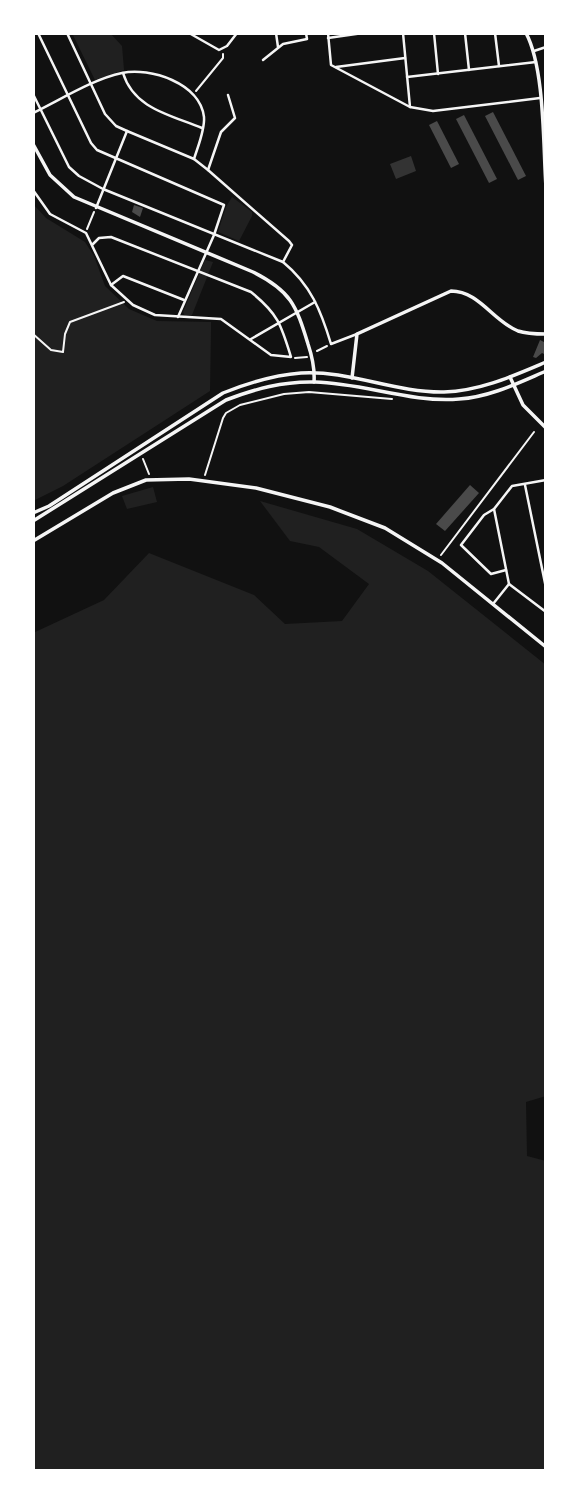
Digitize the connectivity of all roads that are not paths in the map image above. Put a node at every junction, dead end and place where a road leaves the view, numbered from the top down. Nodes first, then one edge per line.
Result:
1 (38, 33) edge
2 (67, 33) edge
3 (189, 33) edge
4 (237, 33) edge
5 (276, 33) edge
6 (306, 33) edge
7 (363, 33) edge
8 (403, 33) edge
9 (434, 33) edge
10 (465, 33) edge
11 (495, 33) edge
12 (526, 33) edge
13 (328, 35) edge
14 (278, 47) junction
15 (546, 47) edge
16 (534, 51) junction
17 (405, 58) junction
18 (263, 60) dead end
19 (536, 62) junction
20 (499, 66) junction
21 (336, 67) junction
22 (469, 70) junction
23 (123, 73) junction
24 (438, 74) junction
25 (407, 77) junction
26 (92, 85) junction
27 (33, 94) edge
28 (228, 95) dead end
29 (68, 97) junction
30 (540, 98) junction
31 (410, 107) junction
32 (40, 110) junction
33 (33, 113) edge
34 (202, 128) junction
35 (127, 131) junction
36 (544, 143) edge
37 (33, 144) edge
38 (194, 159) junction
39 (116, 160) junction
40 (208, 170) junction
41 (546, 187) edge
42 (103, 189) junction
43 (33, 190) edge
44 (95, 210) junction
45 (214, 235) junction
46 (92, 245) junction
47 (205, 253) junction
48 (283, 262) junction
49 (197, 271) junction
50 (111, 285) junction
51 (185, 301) junction
52 (315, 302) junction
53 (299, 312) junction
54 (178, 317) junction
55 (280, 322) junction
56 (357, 334) junction
57 (546, 334) edge
58 (250, 340) junction
59 (546, 362) edge
60 (546, 371) edge
61 (315, 374) junction
62 (510, 377) junction
63 (352, 378) junction
64 (314, 382) junction
65 (513, 385) junction
66 (546, 419) edge
67 (544, 427) edge
68 (546, 480) edge
69 (525, 484) junction
70 (494, 509) junction
71 (33, 513) edge
72 (33, 521) edge
73 (33, 541) edge
74 (506, 570) junction
75 (509, 584) junction
76 (546, 588) edge
77 (493, 604) junction
78 (546, 612) edge
79 (546, 647) edge

1 - 29 street
2 - 26 street
3 - 4 street
5 - 14 street
6 - 14 street
7 - 13 street
8 - 17 street
9 - 24 street
10 - 22 street
11 - 20 street
12 - 16 street
13 - 21 street
14 - 18 street
15 - 16 street
16 - 19 street
17 - 21 street
17 - 25 street
19 - 20 street
19 - 30 street
20 - 22 street
21 - 31 street
22 - 24 street
23 - 26 street
23 - 34 street
23 - 34 street
24 - 25 street
25 - 31 street
26 - 29 street
26 - 35 street
27 - 32 street
28 - 40 street
29 - 32 street
29 - 39 street
30 - 31 street
30 - 36 street
32 - 33 street
32 - 42 street
34 - 38 street
35 - 38 street
35 - 39 street
36 - 41 street
37 - 44 street
38 - 40 street
39 - 42 street
39 - 45 street
40 - 48 street
42 - 44 street
42 - 45 street
43 - 46 street
44 - 47 street
45 - 47 street
45 - 48 street
46 - 49 street
46 - 50 street
47 - 49 street
47 - 53 street
48 - 52 street
49 - 51 street
49 - 55 street
50 - 51 street
50 - 54 street
51 - 54 street
52 - 53 street
52 - 56 street
53 - 55 street
53 - 61 street
54 - 58 street
55 - 58 street
55 - 58 street
56 - 57 street
56 - 63 street
59 - 62 street
60 - 65 street
61 - 63 street
61 - 64 street
61 - 71 street
62 - 63 street
62 - 65 street
64 - 65 street
64 - 72 street
65 - 67 street
66 - 67 street
68 - 69 street
69 - 70 street
69 - 76 street
70 - 74 street
70 - 74 street
73 - 77 street
74 - 75 street
75 - 77 street
75 - 78 street
77 - 79 street

